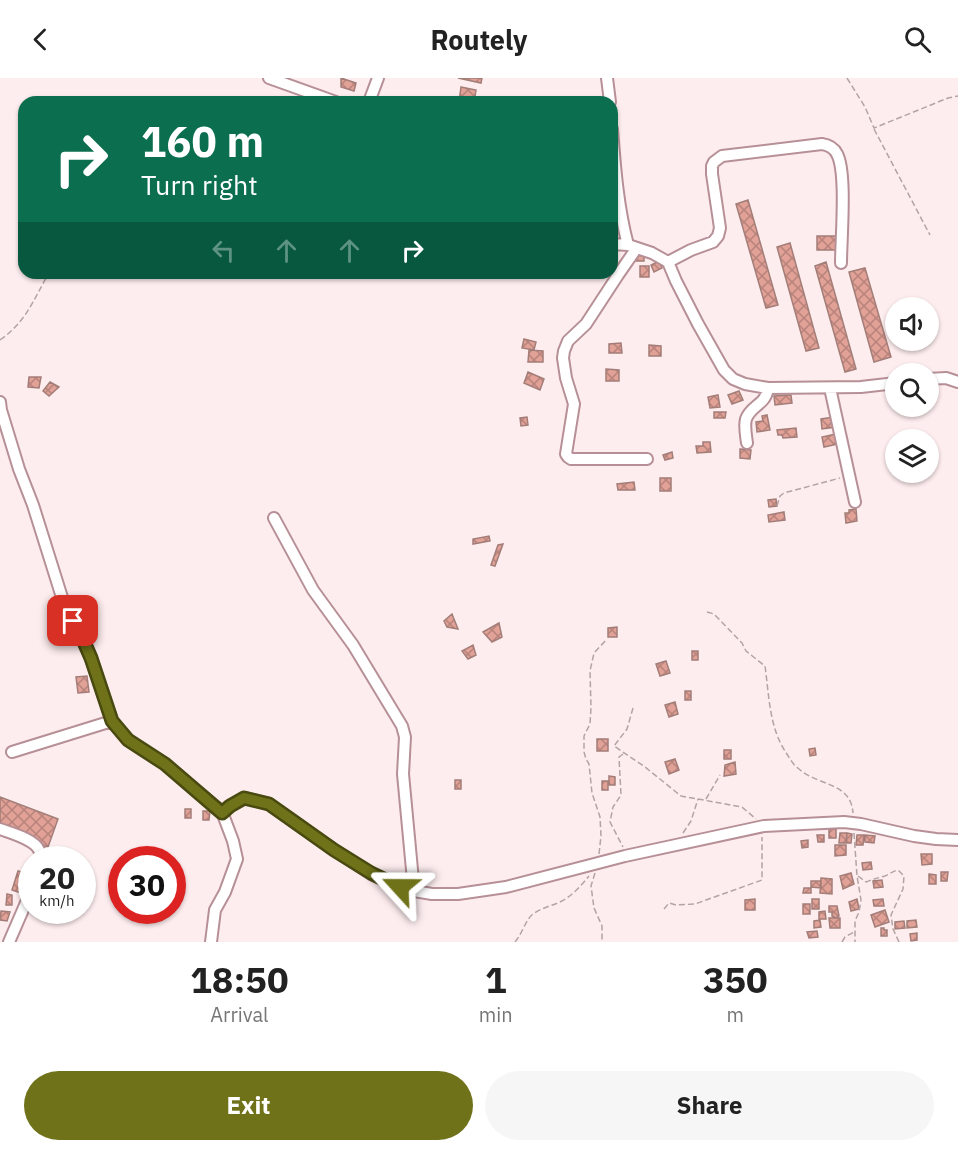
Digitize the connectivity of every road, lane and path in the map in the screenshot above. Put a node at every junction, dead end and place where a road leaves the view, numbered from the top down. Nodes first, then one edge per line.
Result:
1 (269, 78) edge
2 (378, 78) edge
3 (607, 78) edge
4 (847, 78) edge
5 (319, 96) edge
6 (371, 96) edge
7 (609, 96) edge
8 (958, 96) edge
9 (874, 128) junction
10 (618, 190) edge
11 (930, 235) dead end
12 (618, 245) edge
13 (632, 247) junction
14 (668, 262) junction
15 (841, 263) dead end
16 (618, 270) edge
17 (46, 279) edge
18 (613, 279) edge
19 (0, 340) edge
20 (939, 378) edge
21 (958, 382) edge
22 (885, 384) edge
23 (768, 388) junction
24 (830, 388) junction
25 (0, 402) edge
26 (747, 443) dead end
27 (647, 459) dead end
28 (850, 476) junction
29 (855, 502) dead end
30 (777, 506) dead end
31 (274, 518) dead end
32 (708, 612) dead end
33 (607, 639) dead end
34 (633, 708) dead end
35 (112, 721) junction
36 (12, 752) dead end
37 (625, 753) junction
38 (720, 775) dead end
39 (698, 798) junction
40 (705, 800) junction
41 (222, 813) junction
42 (853, 822) junction
43 (764, 826) junction
44 (0, 829) edge
45 (958, 840) edge
46 (37, 846) edge
47 (674, 846) junction
48 (628, 856) junction
49 (598, 863) junction
50 (857, 876) junction
51 (414, 891) junction
52 (664, 909) dead end
53 (18, 921) edge
54 (855, 932) junction
55 (9, 942) edge
56 (211, 942) edge
57 (515, 942) edge
58 (602, 942) edge
59 (842, 942) edge
60 (855, 942) edge
61 (899, 942) edge

1 - 5 street
2 - 6 street
3 - 7 street
4 - 9 path
8 - 9 path
9 - 11 path
10 - 13 street
12 - 13 street
13 - 14 street
13 - 16 street
14 - 15 street
14 - 23 street
17 - 19 path
18 - 27 street
20 - 21 street
22 - 24 street
23 - 24 street
23 - 26 street
24 - 28 street
25 - 35 street
28 - 29 street
28 - 30 path
31 - 51 street
32 - 42 path
33 - 49 path
34 - 37 path
35 - 36 street
35 - 41 street
37 - 39 path
37 - 48 path
38 - 40 path
39 - 40 path
39 - 47 path
40 - 43 path
41 - 51 street
41 - 56 street
42 - 43 street
42 - 45 street
42 - 50 path
43 - 47 street
43 - 52 path
44 - 46 street
47 - 48 street
48 - 49 street
49 - 51 street
49 - 57 path
49 - 58 path
50 - 54 path
50 - 61 path
53 - 55 street
54 - 59 path
54 - 60 path

